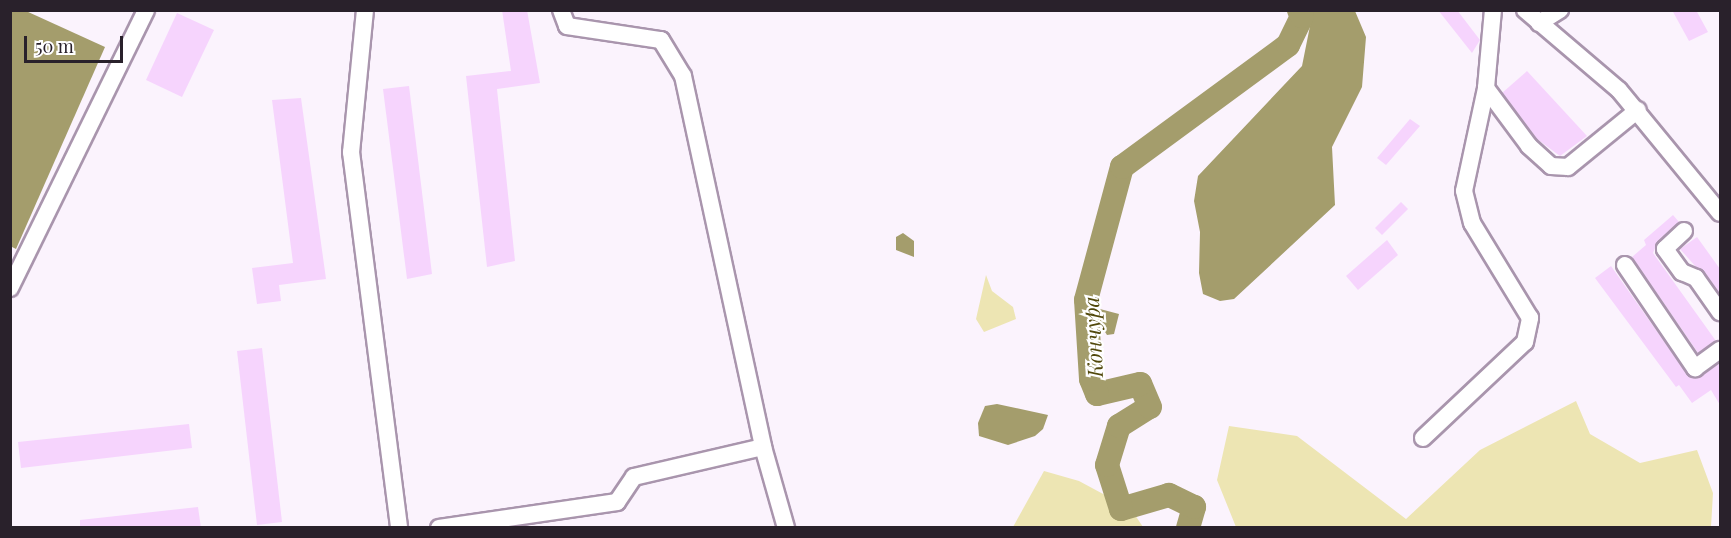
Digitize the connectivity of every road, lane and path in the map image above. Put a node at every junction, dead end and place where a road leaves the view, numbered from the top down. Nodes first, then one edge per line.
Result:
1 (146, 10) edge
2 (365, 10) edge
3 (561, 10) edge
4 (1493, 10) edge
5 (1526, 10) edge
6 (1560, 10) edge
7 (1539, 22) junction
8 (1486, 88) junction
9 (1638, 110) junction
10 (1720, 213) edge
11 (1684, 231) dead end
12 (1625, 265) dead end
13 (10, 288) edge
14 (1720, 312) edge
15 (1720, 351) edge
16 (1423, 438) dead end
17 (763, 447) junction
18 (399, 528) edge
19 (439, 528) edge
20 (786, 528) edge

1 - 13 street
2 - 18 street
3 - 17 street
4 - 8 street
5 - 7 street
6 - 7 street
7 - 9 street
8 - 9 street
8 - 16 street
9 - 10 street
11 - 14 street
12 - 15 street
17 - 19 street
17 - 20 street

